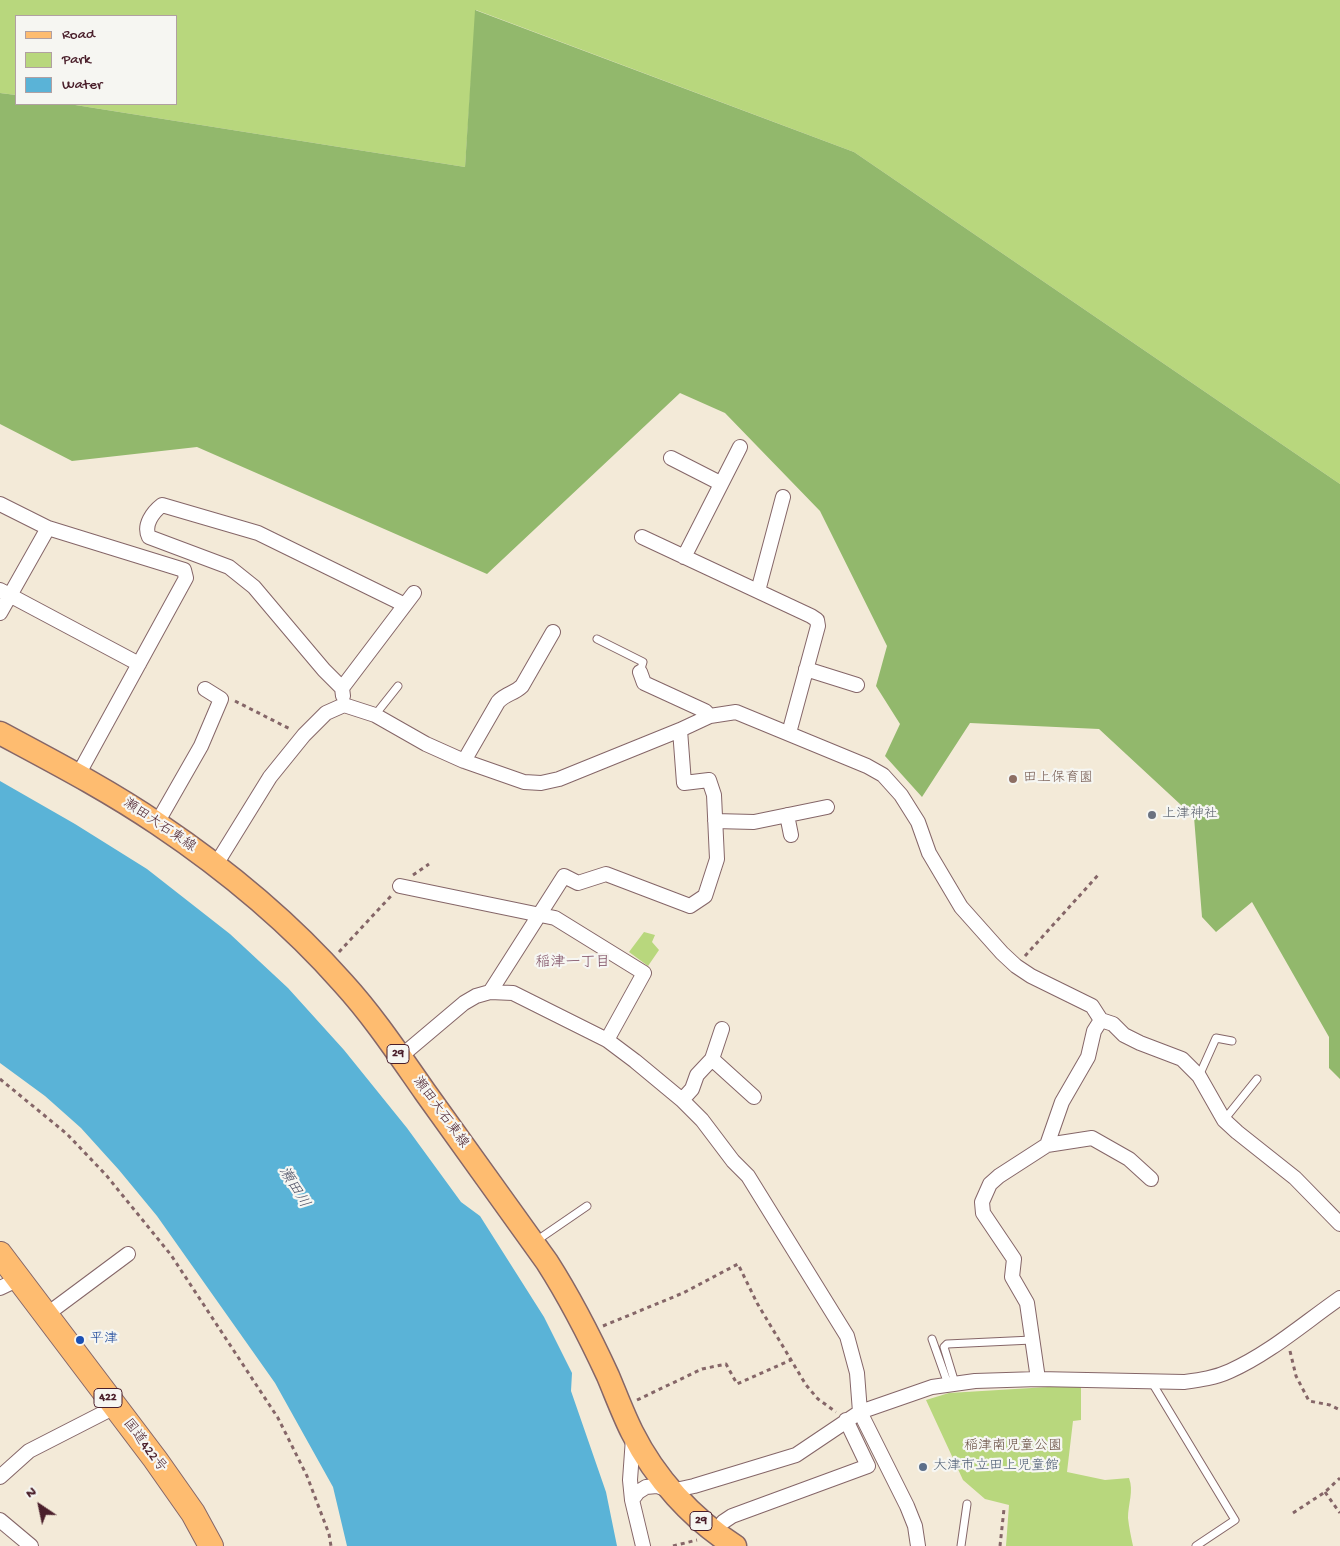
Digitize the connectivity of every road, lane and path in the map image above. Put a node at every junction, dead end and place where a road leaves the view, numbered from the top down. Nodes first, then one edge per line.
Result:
1 (740, 447) dead end
2 (671, 458) dead end
3 (720, 483) junction
4 (783, 497) dead end
5 (0, 504) edge
6 (48, 528) junction
7 (642, 537) dead end
8 (684, 557) junction
9 (758, 591) junction
10 (5, 592) edge
11 (414, 593) dead end
12 (405, 605) junction
13 (0, 614) edge
14 (553, 632) dead end
15 (596, 639) dead end
16 (139, 664) junction
17 (806, 669) junction
18 (640, 672) joint
19 (857, 685) dead end
20 (398, 686) dead end
21 (342, 688) junction
22 (205, 689) dead end
23 (221, 699) junction
24 (344, 705) junction
25 (375, 715) junction
26 (710, 716) junction
27 (680, 730) junction
28 (0, 733) edge
29 (789, 734) junction
30 (304, 736) junction
31 (464, 761) junction
32 (78, 775) junction
33 (827, 807) dead end
34 (787, 815) junction
35 (715, 821) junction
36 (157, 823) junction
37 (791, 835) dead end
38 (429, 864) dead end
39 (215, 866) junction
40 (1100, 873) dead end
41 (400, 886) junction
42 (539, 915) junction
43 (327, 966) junction
44 (1016, 966) junction
45 (490, 992) junction
46 (1101, 1020) junction
47 (722, 1030) dead end
48 (607, 1040) junction
49 (1232, 1042) dead end
50 (400, 1057) junction
51 (712, 1059) junction
52 (1199, 1076) junction
53 (0, 1079) edge
54 (1257, 1079) dead end
55 (754, 1097) dead end
56 (682, 1100) junction
57 (1224, 1120) junction
58 (1047, 1145) junction
59 (1151, 1179) dead end
60 (587, 1206) dead end
61 (1340, 1224) edge
62 (533, 1243) junction
63 (0, 1254) edge
64 (128, 1254) dead end
65 (10, 1284) edge
66 (1340, 1298) edge
67 (46, 1315) junction
68 (587, 1333) junction
69 (932, 1339) dead end
70 (1032, 1340) junction
71 (1283, 1340) junction
72 (791, 1360) junction
73 (1038, 1379) junction
74 (1151, 1381) junction
75 (952, 1383) junction
76 (115, 1407) junction
77 (621, 1407) junction
78 (1340, 1410) edge
79 (860, 1412) junction
80 (846, 1420) junction
81 (633, 1433) junction
82 (0, 1477) edge
83 (1340, 1478) edge
84 (671, 1490) junction
85 (1325, 1492) junction
86 (632, 1500) junction
87 (966, 1504) dead end
88 (1004, 1509) dead end
89 (1293, 1513) dead end
90 (1340, 1513) edge
91 (0, 1520) edge
92 (723, 1522) dead end
93 (31, 1546) edge
94 (211, 1546) edge
95 (332, 1546) edge
96 (643, 1546) edge
97 (735, 1546) edge
98 (918, 1546) edge
99 (961, 1546) edge
100 (1000, 1546) edge
101 (1196, 1546) edge

1 - 3 street
2 - 3 street
3 - 8 street
4 - 9 street
5 - 6 street
6 - 10 street
6 - 16 street
7 - 8 street
8 - 9 street
9 - 17 street
10 - 13 street
10 - 16 street
11 - 12 street
12 - 21 street
12 - 21 street
14 - 31 street
15 - 18 lane
16 - 32 street
17 - 19 street
17 - 29 street
18 - 26 street
20 - 25 lane
21 - 24 street
22 - 23 street
23 - 30 path
23 - 36 street
24 - 25 street
24 - 30 street
25 - 31 street
26 - 27 street
26 - 29 street
27 - 31 street
27 - 35 street
28 - 32 main road, 瀬田大石東線 / 29
29 - 44 street
30 - 39 street
32 - 36 main road, 瀬田大石東線 / 29
33 - 34 street
34 - 35 street
34 - 37 street
35 - 42 street
36 - 39 main road, 瀬田大石東線 / 29
38 - 41 path
39 - 43 main road, 瀬田大石東線 / 29
40 - 44 path
41 - 42 street
41 - 43 path
42 - 45 street
42 - 48 street
43 - 50 main road, 瀬田大石東線 / 29
44 - 46 street
45 - 48 street
45 - 50 street
46 - 52 street
46 - 58 street
47 - 51 street
48 - 56 street
49 - 52 lane
50 - 62 main road, 瀬田大石東線 / 29
51 - 55 street
51 - 56 street
52 - 57 street
53 - 95 path
54 - 57 lane
56 - 79 street
57 - 61 street
58 - 59 street
58 - 70 street
60 - 62 lane
62 - 68 main road, 瀬田大石東線 / 29
63 - 65 highway, 国道422号 / 422
64 - 67 street
65 - 67 highway, 国道422号 / 422
66 - 71 street
67 - 76 highway, 国道422号 / 422
68 - 72 path
68 - 77 main road, 瀬田大石東線 / 29
69 - 75 lane
70 - 73 street
70 - 75 lane
71 - 74 street
71 - 78 path
72 - 77 path
72 - 80 path
73 - 74 street
73 - 75 street
74 - 101 lane
75 - 79 street
76 - 82 street
76 - 94 highway, 国道422号 / 422
77 - 81 main road, 瀬田大石東線 / 29
79 - 80 street
79 - 98 street
80 - 84 street
80 - 92 street
81 - 84 main road, 瀬田大石東線 / 29
81 - 86 street
83 - 85 path
84 - 86 street
84 - 97 main road, 瀬田大石東線 / 29
85 - 89 path
85 - 90 path
86 - 96 street
87 - 99 lane
88 - 100 path
91 - 93 street

